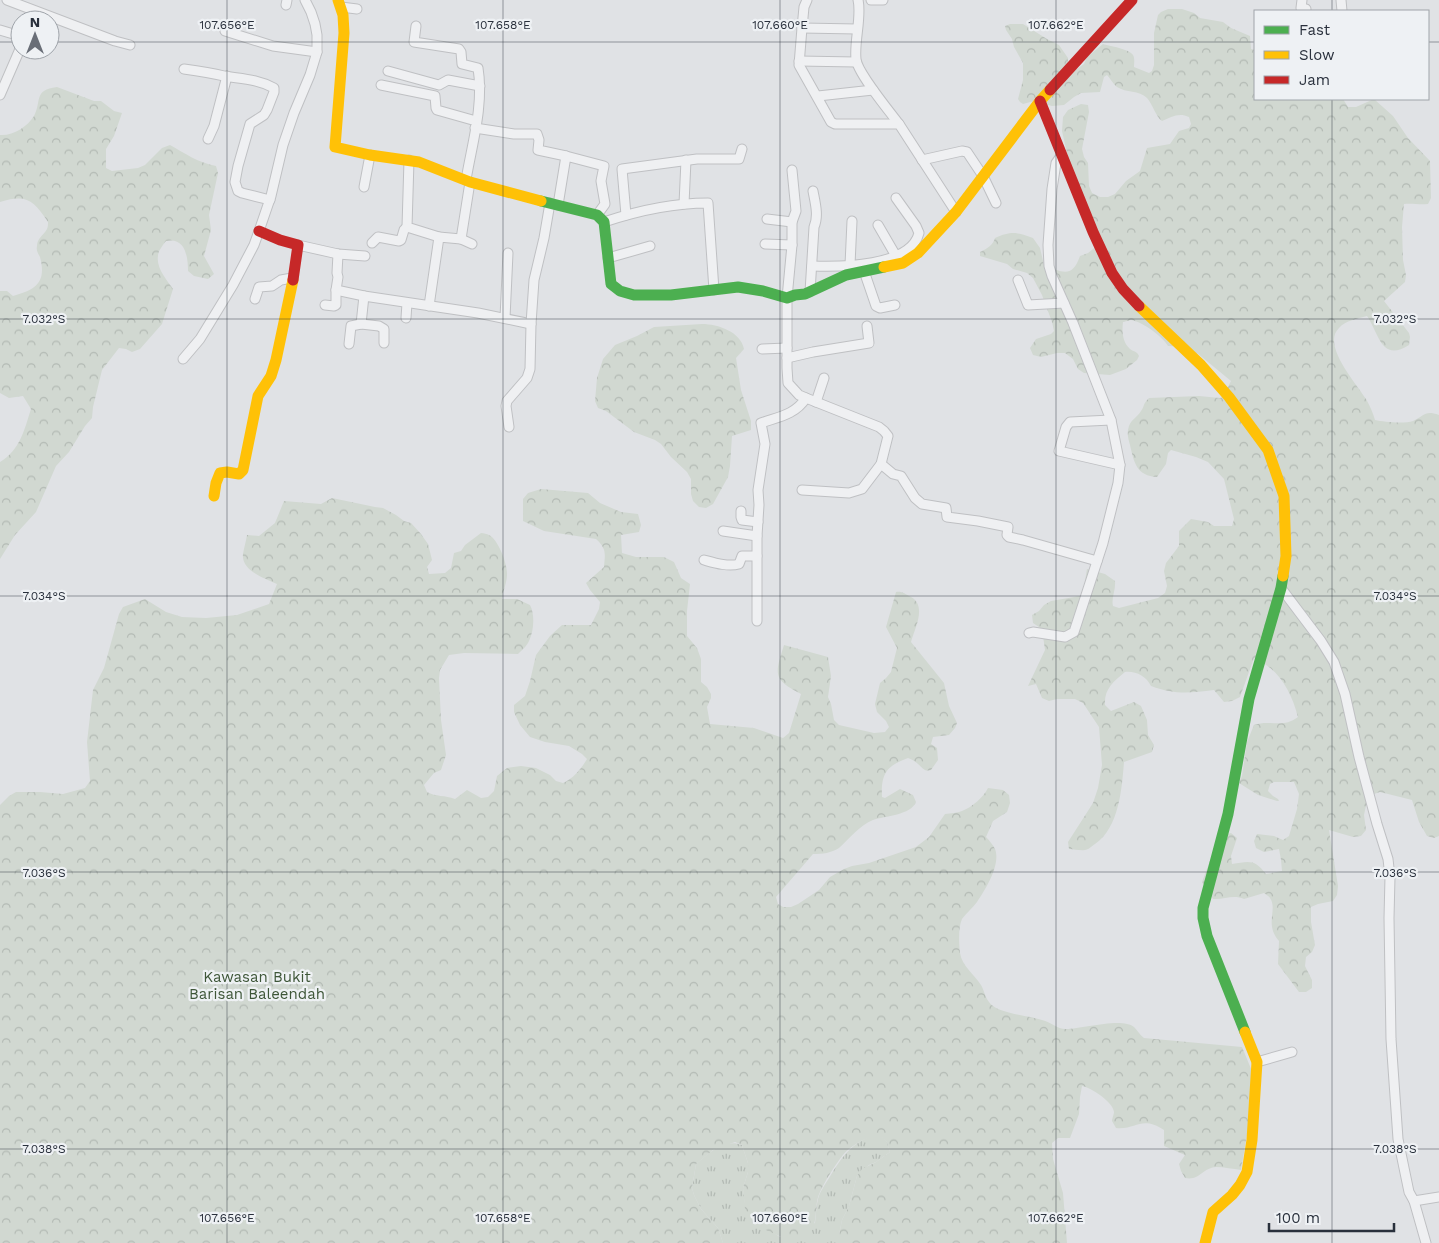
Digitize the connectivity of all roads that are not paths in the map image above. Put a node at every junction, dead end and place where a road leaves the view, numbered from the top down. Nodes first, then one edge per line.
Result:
1 (7, 0) edge
2 (305, 0) edge
3 (807, 0) edge
4 (858, 0) edge
5 (871, 0) edge
6 (883, 0) edge
7 (1132, 0) edge
8 (1302, 0) edge
9 (0, 2) edge
10 (340, 3) edge
11 (357, 9) dead end
12 (1306, 10) edge
13 (416, 26) dead end
14 (802, 28) junction
15 (857, 30) junction
16 (225, 31) dead end
17 (130, 45) dead end
18 (317, 52) junction
19 (16, 60) edge
20 (799, 61) junction
21 (856, 62) junction
22 (184, 69) dead end
23 (388, 71) dead end
24 (227, 76) junction
25 (381, 85) dead end
26 (480, 86) junction
27 (873, 90) junction
28 (0, 95) edge
29 (818, 96) junction
30 (1040, 101) junction
31 (476, 124) junction
32 (899, 124) junction
33 (208, 139) dead end
34 (742, 149) dead end
35 (370, 155) junction
36 (566, 156) junction
37 (1061, 156) junction
38 (409, 160) junction
39 (686, 160) junction
40 (922, 160) junction
41 (604, 166) junction
42 (622, 169) junction
43 (792, 170) dead end
44 (983, 176) junction
45 (468, 181) junction
46 (364, 187) dead end
47 (813, 191) dead end
48 (896, 198) dead end
49 (270, 200) junction
50 (996, 203) dead end
51 (554, 204) junction
52 (684, 204) junction
53 (956, 212) junction
54 (626, 215) junction
55 (600, 218) junction
56 (767, 219) dead end
57 (852, 221) dead end
58 (792, 222) junction
59 (878, 224) dead end
60 (407, 227) junction
61 (259, 231) junction
62 (439, 237) junction
63 (461, 239) junction
64 (372, 242) dead end
65 (472, 244) dead end
66 (765, 244) dead end
67 (298, 245) junction
68 (792, 245) junction
69 (650, 246) dead end
70 (508, 253) dead end
71 (338, 254) junction
72 (365, 256) dead end
73 (896, 256) junction
74 (608, 258) junction
75 (850, 265) junction
76 (812, 266) junction
77 (864, 271) junction
78 (292, 278) junction
79 (1018, 280) dead end
80 (336, 290) junction
81 (714, 290) junction
82 (810, 292) junction
83 (364, 296) junction
84 (787, 298) junction
85 (255, 299) dead end
86 (407, 303) junction
87 (1064, 303) junction
88 (895, 305) dead end
89 (325, 306) dead end
90 (429, 306) junction
91 (406, 318) dead end
92 (505, 318) junction
93 (361, 324) junction
94 (531, 324) junction
95 (867, 326) dead end
96 (384, 343) dead end
97 (349, 344) dead end
98 (787, 348) junction
99 (762, 349) dead end
100 (787, 358) junction
101 (183, 359) dead end
102 (824, 378) dead end
103 (806, 398) junction
104 (816, 402) junction
105 (1111, 420) junction
106 (509, 426) dead end
107 (881, 464) junction
108 (1120, 465) junction
109 (802, 490) dead end
110 (214, 496) dead end
111 (741, 510) dead end
112 (758, 522) junction
113 (723, 531) dead end
114 (757, 536) junction
115 (757, 556) junction
116 (704, 560) dead end
117 (1097, 561) junction
118 (1281, 588) junction
119 (757, 621) dead end
120 (1029, 633) dead end
121 (1292, 1052) dead end
122 (1257, 1062) junction
123 (1439, 1197) edge
124 (1414, 1201) junction
125 (1205, 1243) edge
126 (1426, 1243) edge

1 - 9 street
1 - 17 street
2 - 18 street
3 - 14 street
4 - 15 street
5 - 6 street
7 - 30 street
8 - 12 street
10 - 11 street
10 - 35 street
13 - 26 street
14 - 15 street
14 - 20 street
15 - 21 street
16 - 18 street
18 - 49 street
19 - 28 street
20 - 21 street
20 - 29 street
21 - 27 street
22 - 24 street
23 - 26 street
24 - 33 street
24 - 49 street
25 - 31 street
26 - 31 street
27 - 29 street
27 - 32 street
29 - 32 street
30 - 37 street
30 - 44 street
31 - 36 street
31 - 45 street
32 - 40 street
34 - 39 street
35 - 38 street
35 - 46 street
36 - 41 street
36 - 51 street
37 - 87 street
37 - 118 street
38 - 45 street
38 - 60 street
39 - 42 street
39 - 52 street
40 - 44 street
40 - 53 street
41 - 42 street
41 - 55 street
42 - 54 street
43 - 58 street
44 - 50 street
44 - 53 street
45 - 51 street
45 - 63 street
47 - 76 street
48 - 73 street
49 - 61 street
51 - 55 street
51 - 94 street
52 - 54 street
52 - 81 street
53 - 77 street
54 - 55 street
55 - 74 street
56 - 58 street
57 - 75 street
58 - 68 street
59 - 73 street
60 - 62 street
60 - 64 street
61 - 67 street
61 - 101 street
62 - 63 street
62 - 90 street
63 - 65 street
66 - 68 street
67 - 71 street
67 - 78 street
68 - 84 street
69 - 74 street
70 - 92 street
71 - 72 street
71 - 80 street
73 - 75 street
74 - 81 street
75 - 76 street
76 - 82 street
77 - 82 street
77 - 88 street
78 - 85 street
78 - 110 street
79 - 87 street
80 - 83 street
80 - 89 street
81 - 84 street
82 - 84 street
83 - 86 street
83 - 93 street
84 - 98 street
86 - 90 street
86 - 91 street
87 - 105 street
90 - 92 street
92 - 94 street
93 - 96 street
93 - 97 street
94 - 106 street
95 - 100 street
98 - 99 street
98 - 100 street
100 - 103 street
102 - 104 street
103 - 104 street
103 - 112 street
104 - 107 street
105 - 108 street
105 - 108 street
107 - 109 street
107 - 117 street
108 - 117 street
111 - 112 street
112 - 114 street
113 - 114 street
114 - 115 street
115 - 116 street
115 - 119 street
117 - 120 street
118 - 122 street
118 - 124 street
121 - 122 street
122 - 125 street
123 - 124 street
124 - 126 street

